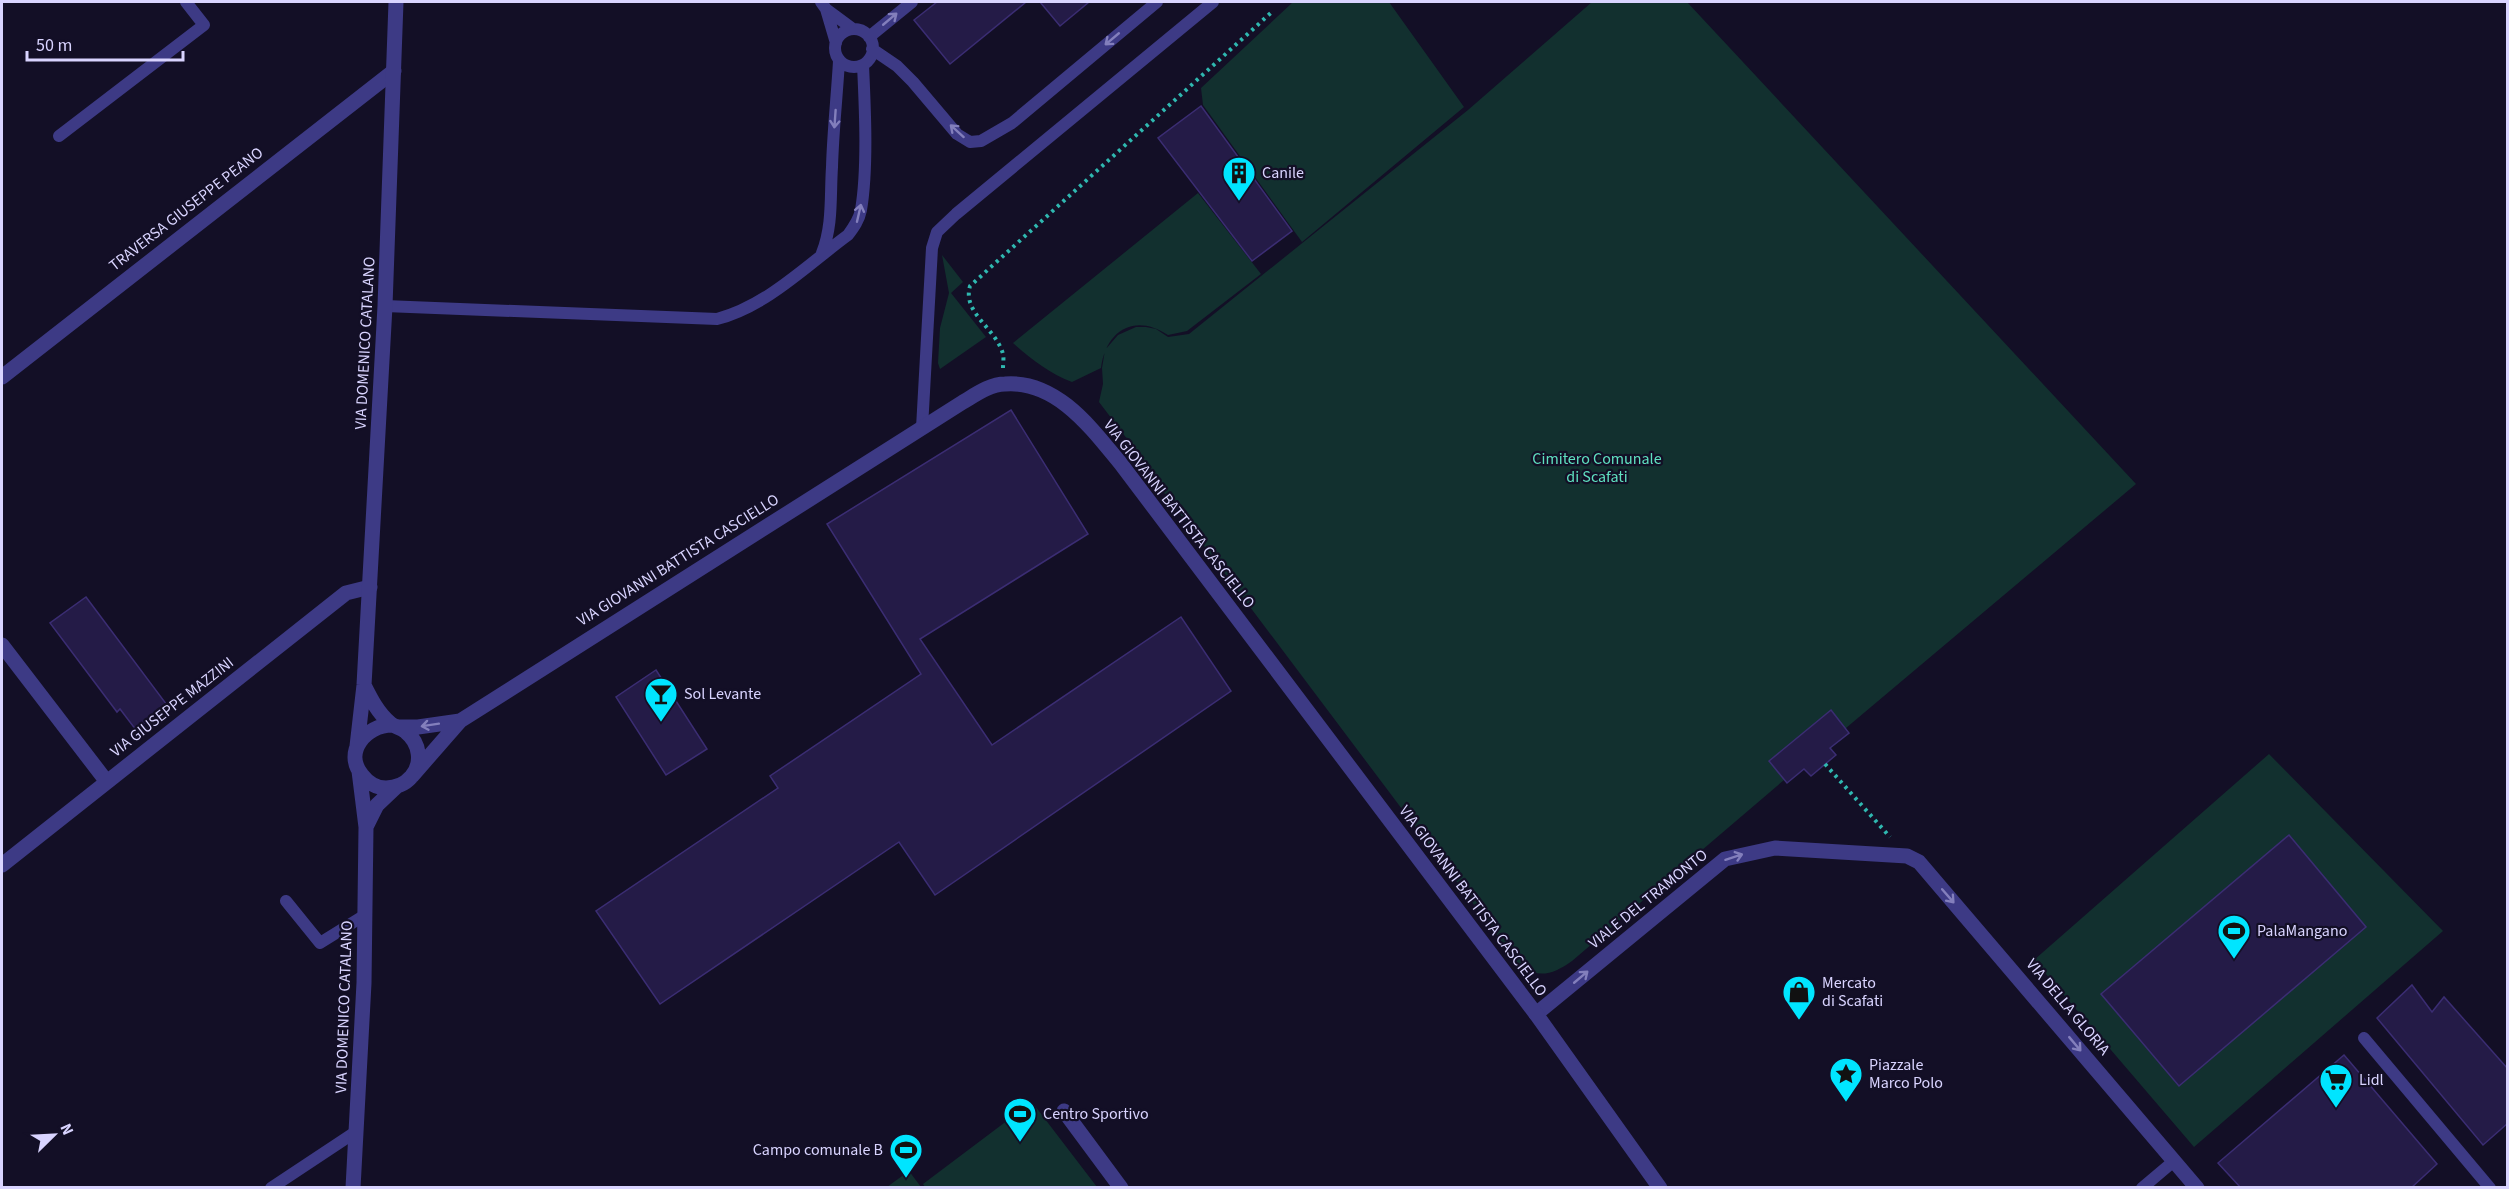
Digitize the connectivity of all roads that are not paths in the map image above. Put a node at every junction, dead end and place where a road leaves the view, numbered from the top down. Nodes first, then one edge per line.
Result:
1 (186, 2) edge
2 (396, 2) edge
3 (912, 2) edge
4 (1157, 2) edge
5 (1213, 2) edge
6 (824, 5) edge
7 (853, 29) junction
8 (836, 43) junction
9 (871, 43) junction
10 (839, 61) junction
11 (863, 64) junction
12 (394, 71) junction
13 (59, 136) dead end
14 (821, 255) junction
15 (385, 306) junction
16 (2, 377) edge
17 (922, 428) junction
18 (370, 587) junction
19 (2, 645) edge
20 (364, 685) junction
21 (460, 721) junction
22 (395, 726) junction
23 (357, 746) junction
24 (359, 771) junction
25 (412, 776) junction
26 (107, 782) junction
27 (396, 787) junction
28 (366, 827) junction
29 (1907, 856) joint
30 (2, 865) edge
31 (286, 901) dead end
32 (364, 915) junction
33 (1536, 1014) junction
34 (2364, 1038) dead end
35 (1064, 1111) dead end
36 (357, 1131) junction
37 (2174, 1161) junction
38 (271, 1188) edge
39 (353, 1188) edge
40 (1121, 1188) edge
41 (1660, 1188) edge
42 (2142, 1188) edge
43 (2197, 1188) edge
44 (2490, 1188) edge

1 - 13 lane
2 - 12 street, VIA DOMENICO CATALANO
9 -> 3 lane
4 -> 9 lane
5 - 17 lane
6 - 7 lane
6 - 8 lane
7 - 8 lane
7 - 9 lane
8 - 10 lane
9 - 11 lane
10 - 11 lane
10 -> 14 lane
14 -> 11 lane
12 - 15 street, VIA DOMENICO CATALANO
12 - 16 street, TRAVERSA GIUSEPPE PEANO
14 - 15 lane
15 - 18 street, VIA DOMENICO CATALANO
17 - 21 street, VIA GIOVANNI BATTISTA CASCIELLO
17 - 33 street, VIA GIOVANNI BATTISTA CASCIELLO
18 - 20 street, VIA DOMENICO CATALANO
18 - 26 street, VIA GIUSEPPE MAZZINI
19 - 26 street
20 - 22 street
20 - 23 street, VIA DOMENICO CATALANO
21 -> 22 street, VIA GIOVANNI BATTISTA CASCIELLO
21 - 25 street, VIA GIOVANNI BATTISTA CASCIELLO
22 - 23 street
22 - 25 street
23 - 24 street, VIA DOMENICO CATALANO
24 - 27 street
24 - 28 street, VIA DOMENICO CATALANO
25 - 27 street, VIA DOMENICO CATALANO
26 - 30 street, VIA GIUSEPPE MAZZINI
27 - 28 street, VIA DOMENICO CATALANO
28 - 32 street, VIA DOMENICO CATALANO
33 -> 29 street, VIALE DEL TRAMONTO
29 -> 37 street, VIA DELLA GLORIA
31 - 32 lane
32 - 36 street, VIA DOMENICO CATALANO
33 - 41 street, VIA GIOVANNI BATTISTA CASCIELLO
34 - 44 lane
35 - 40 street
36 - 38 lane
36 - 39 street, VIA DOMENICO CATALANO
37 - 42 lane
37 - 43 street, VIA DELLA GLORIA

